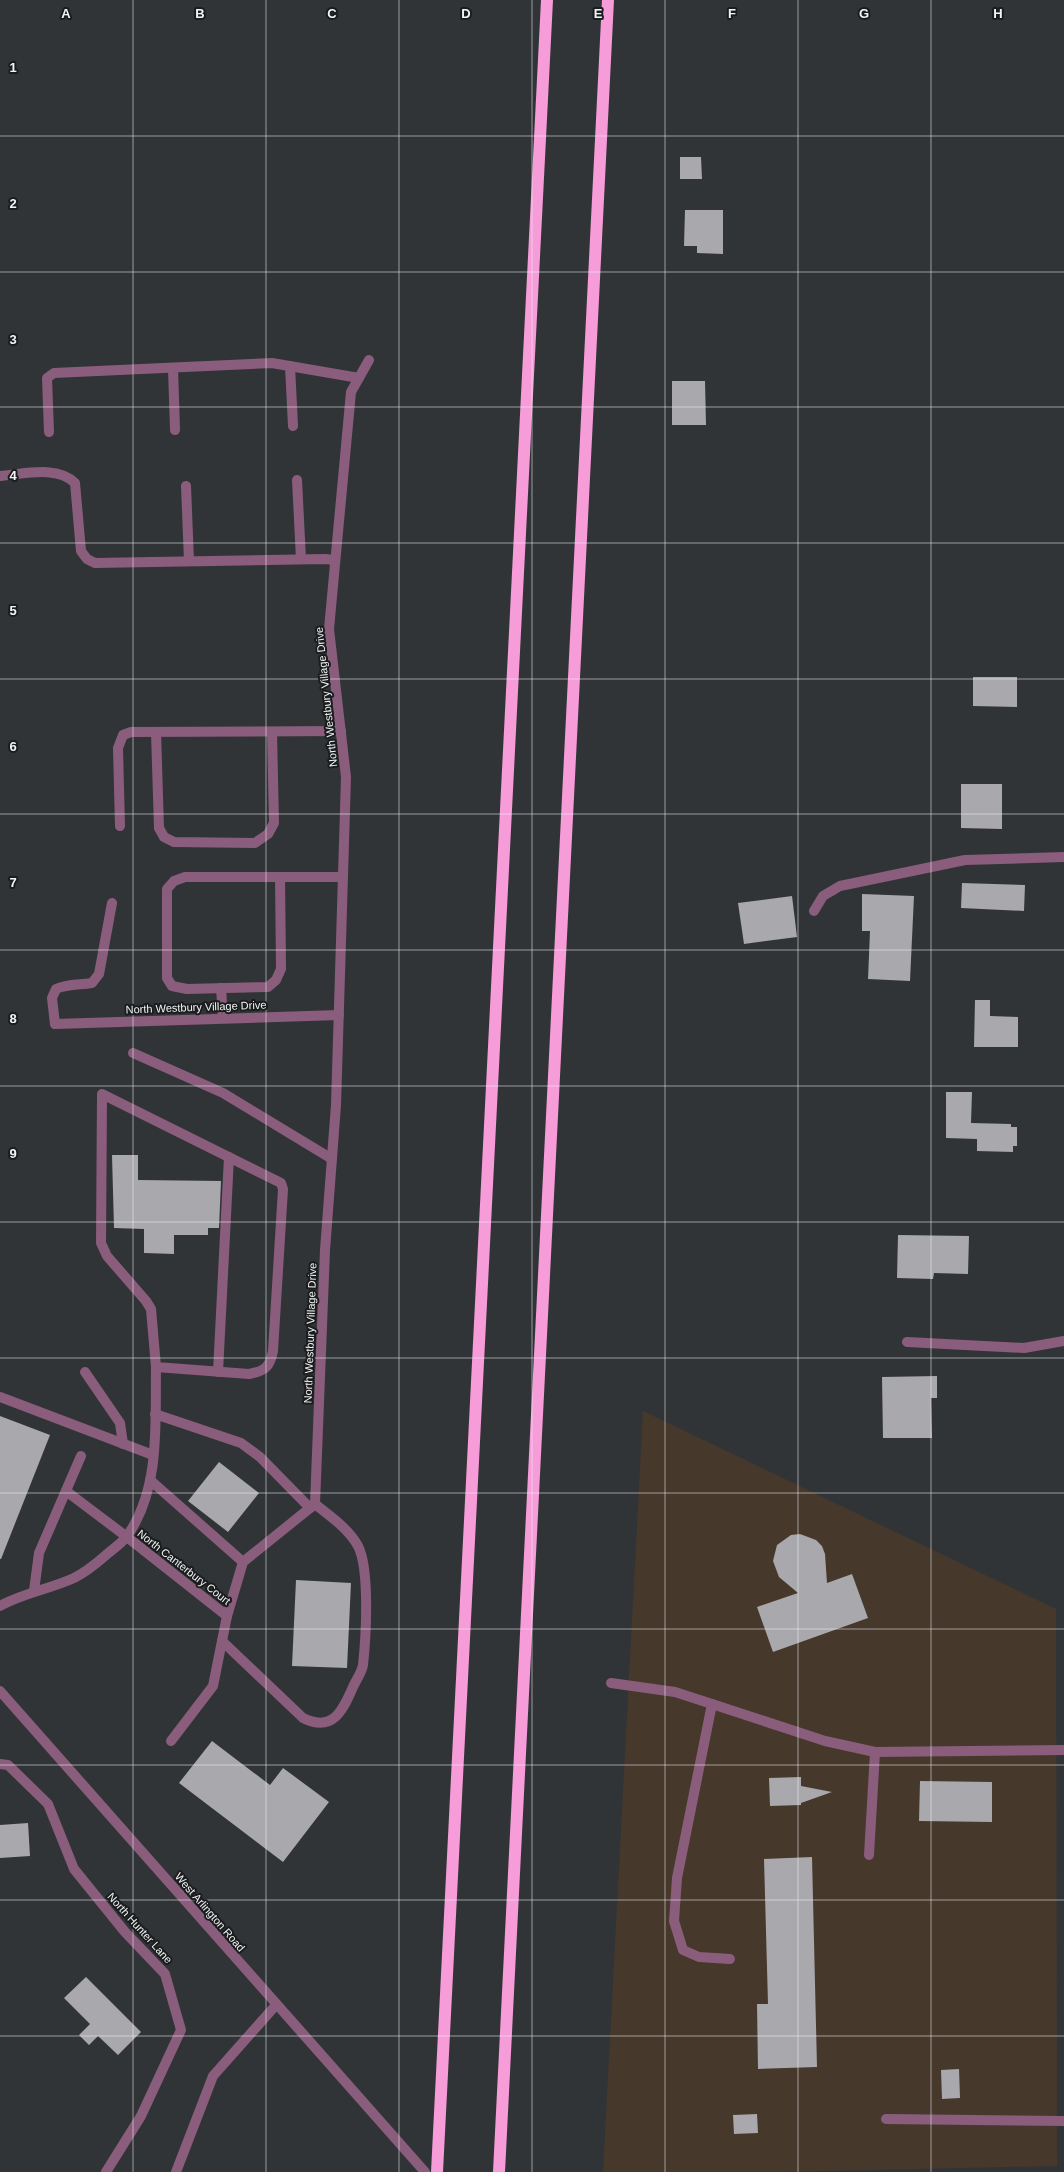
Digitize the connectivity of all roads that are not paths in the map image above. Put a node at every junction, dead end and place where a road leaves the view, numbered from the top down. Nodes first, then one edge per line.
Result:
1 (547, 0) edge
2 (608, 0) edge
3 (369, 360) dead end
4 (290, 366) junction
5 (173, 368) junction
6 (359, 378) junction
7 (293, 426) dead end
8 (175, 430) dead end
9 (49, 432) dead end
10 (0, 476) edge
11 (297, 480) dead end
12 (186, 486) dead end
13 (301, 559) junction
14 (335, 560) junction
15 (189, 561) junction
16 (340, 731) junction
17 (156, 732) junction
18 (272, 732) junction
19 (120, 826) dead end
20 (1064, 857) edge
21 (280, 877) junction
22 (343, 877) junction
23 (112, 903) dead end
24 (814, 911) dead end
25 (221, 988) junction
26 (339, 1014) junction
27 (223, 1018) junction
28 (133, 1053) dead end
29 (229, 1157) junction
30 (332, 1159) junction
31 (1064, 1341) edge
32 (908, 1342) dead end
33 (156, 1367) junction
34 (85, 1372) dead end
35 (218, 1372) junction
36 (0, 1397) edge
37 (155, 1414) junction
38 (123, 1444) junction
39 (153, 1455) junction
40 (81, 1456) dead end
41 (150, 1480) junction
42 (66, 1491) junction
43 (313, 1506) junction
44 (126, 1537) junction
45 (243, 1562) junction
46 (34, 1591) junction
47 (0, 1606) edge
48 (227, 1616) junction
49 (222, 1641) junction
50 (611, 1682) dead end
51 (0, 1691) edge
52 (712, 1704) junction
53 (171, 1741) dead end
54 (1064, 1750) edge
55 (876, 1752) junction
56 (0, 1764) edge
57 (869, 1855) dead end
58 (730, 1959) dead end
59 (276, 2005) junction
60 (886, 2119) dead end
61 (1064, 2122) edge
62 (106, 2172) edge
63 (176, 2172) edge
64 (425, 2172) edge
65 (437, 2172) edge
66 (499, 2172) edge

1 - 65 highway
2 - 66 highway
3 - 6 street, North Westbury Village Drive
4 - 5 street
4 - 6 street
4 - 7 street
5 - 8 street
5 - 9 street
6 - 14 street, North Westbury Village Drive
10 - 15 street
11 - 13 street
12 - 15 street
13 - 14 street
13 - 15 street
14 - 16 street, North Westbury Village Drive
16 - 18 street
16 - 22 street, North Westbury Village Drive
17 - 18 street
17 - 18 street
17 - 19 street
20 - 24 street
21 - 22 street
21 - 25 street
21 - 25 street
22 - 26 street, North Westbury Village Drive
23 - 27 street, North Westbury Village Drive
25 - 27 street
26 - 27 street, North Westbury Village Drive
26 - 30 street, North Westbury Village Drive
28 - 30 street
29 - 33 street, North Canterbury Court
29 - 35 street
29 - 35 street
30 - 43 street, North Westbury Village Drive
31 - 32 street
33 - 35 street
33 - 37 street, North Canterbury Court
34 - 38 street
36 - 38 street
37 - 39 street, North Canterbury Court
37 - 43 street
38 - 39 street
39 - 41 street, North Canterbury Court
40 - 42 street
41 - 44 street, North Canterbury Court
41 - 45 street
42 - 44 street
42 - 46 street
43 - 45 street
43 - 49 street
44 - 46 street, North Canterbury Court
44 - 48 street, North Canterbury Court
45 - 48 street
46 - 47 street, North Canterbury Court
48 - 49 street
49 - 53 street
50 - 52 street
51 - 59 street, West Arlington Road
52 - 55 street
52 - 58 street
54 - 55 street
55 - 57 street
56 - 62 street, North Hunter Lane
59 - 63 street
59 - 64 street, West Arlington Road
60 - 61 street

